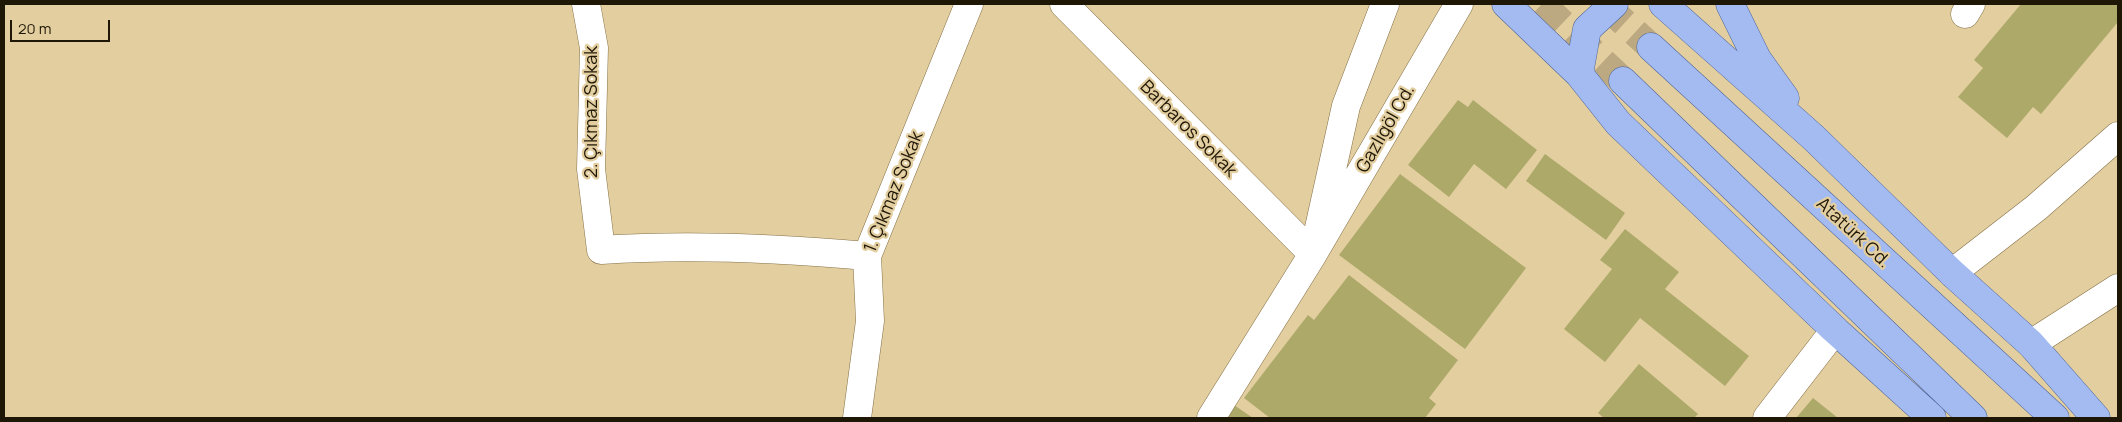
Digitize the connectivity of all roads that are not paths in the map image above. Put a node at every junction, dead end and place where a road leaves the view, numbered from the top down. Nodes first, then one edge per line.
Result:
1 (586, 4) edge
2 (969, 4) edge
3 (1064, 4) edge
4 (1386, 4) edge
5 (1459, 4) edge
6 (1506, 4) edge
7 (1614, 4) edge
8 (1663, 4) edge
9 (1730, 4) edge
10 (1651, 48) tunnel mouth
11 (1579, 74) junction
12 (1624, 81) tunnel mouth
13 (2118, 136) edge
14 (1814, 138) junction
15 (1313, 254) junction
16 (867, 256) junction
17 (1952, 273) junction
18 (2118, 288) edge
19 (1835, 330) junction
20 (2031, 344) junction
21 (857, 418) edge
22 (1211, 418) edge
23 (1767, 418) edge
24 (1932, 418) edge
25 (1973, 418) edge
26 (2055, 418) edge
27 (2096, 418) edge

1 - 16 street, 2. Çıkmaz Sokak
2 - 16 street, 1. Çıkmaz Sokak
3 - 15 street, Barbaros Sokak
4 - 15 street, Gazlıgöl Cd.
5 - 15 street, Gazlıgöl Cd.
6 - 11 main road
7 - 11 main road
8 - 14 main road
9 - 14 main road
10 - 26 main road, Atatürk Cd.
11 - 19 main road
12 - 25 main road
13 - 17 street
14 - 17 main road
15 - 22 street, Gazlıgöl Cd.
16 - 21 street, 1. Çıkmaz Sokak
17 - 20 main road
18 - 20 street
19 - 23 street
19 - 24 main road
20 - 27 main road

